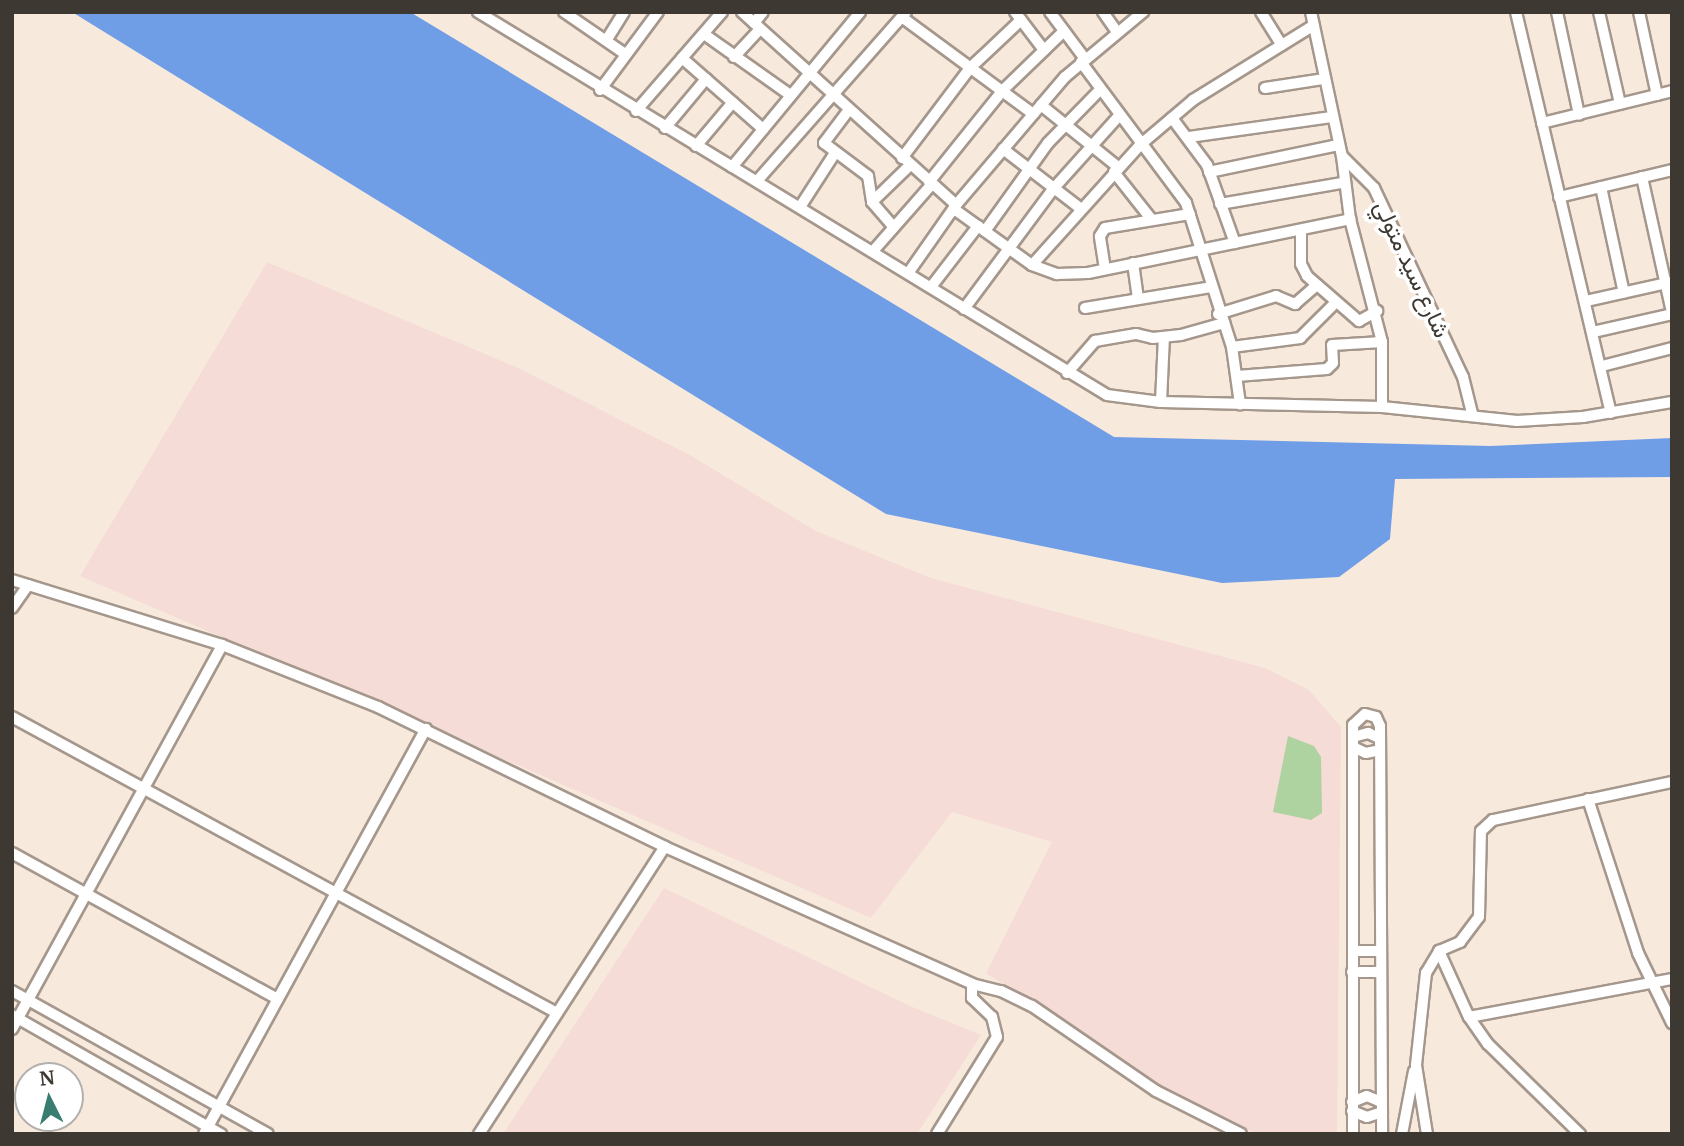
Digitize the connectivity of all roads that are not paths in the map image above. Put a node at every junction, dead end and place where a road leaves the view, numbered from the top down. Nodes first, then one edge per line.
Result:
1 (478, 12) edge
2 (564, 12) edge
3 (624, 12) edge
4 (658, 12) edge
5 (722, 12) edge
6 (742, 12) edge
7 (763, 12) edge
8 (860, 12) edge
9 (1049, 12) edge
10 (1103, 12) edge
11 (1142, 12) edge
12 (1261, 12) edge
13 (1311, 12) edge
14 (1516, 12) edge
15 (1557, 12) edge
16 (1599, 12) edge
17 (1639, 12) edge
18 (904, 15) edge
19 (578, 16) edge
20 (1018, 16) edge
21 (1314, 25) junction
22 (757, 26) junction
23 (1064, 31) junction
24 (1117, 32) junction
25 (704, 34) junction
26 (609, 36) dead end
27 (1282, 45) junction
28 (1044, 50) junction
29 (625, 54) junction
30 (734, 57) junction
31 (682, 58) junction
32 (1083, 60) junction
33 (970, 68) junction
34 (809, 74) junction
35 (706, 79) junction
36 (1324, 79) junction
37 (1265, 88) dead end
38 (600, 90) junction
39 (1003, 90) junction
40 (1099, 91) junction
41 (1672, 91) edge
42 (1657, 94) junction
43 (790, 95) junction
44 (832, 97) junction
45 (733, 102) junction
46 (1620, 104) junction
47 (848, 110) junction
48 (1037, 110) junction
49 (636, 111) junction
50 (1579, 115) junction
51 (1118, 117) junction
52 (1332, 117) junction
53 (1171, 118) junction
54 (1542, 123) junction
55 (1066, 124) junction
56 (665, 128) junction
57 (763, 129) junction
58 (1189, 137) junction
59 (1091, 144) junction
60 (1140, 145) junction
61 (696, 146) junction
62 (1003, 149) junction
63 (1340, 151) junction
64 (835, 153) junction
65 (906, 161) junction
66 (732, 167) junction
67 (1028, 169) junction
68 (1116, 169) junction
69 (1672, 170) edge
70 (1209, 172) junction
71 (1642, 177) junction
72 (757, 181) junction
73 (931, 183) junction
74 (1342, 183) junction
75 (1601, 187) junction
76 (1054, 188) junction
77 (1559, 197) junction
78 (872, 202) junction
79 (1220, 204) junction
80 (800, 206) junction
81 (955, 207) junction
82 (1080, 208) junction
83 (1191, 214) junction
84 (1350, 219) junction
85 (1152, 220) junction
86 (894, 227) junction
87 (982, 229) junction
88 (1301, 230) junction
89 (1235, 243) junction
90 (1010, 249) junction
91 (1203, 249) junction
92 (874, 250) junction
93 (1133, 263) junction
94 (1032, 265) junction
95 (1105, 269) junction
96 (909, 272) junction
97 (1669, 282) edge
98 (1317, 285) junction
99 (931, 286) junction
100 (1212, 287) junction
101 (1624, 293) junction
102 (1138, 298) junction
103 (1586, 301) junction
104 (1336, 302) junction
105 (1085, 308) dead end
106 (964, 309) junction
107 (1377, 311) junction
108 (1672, 313) edge
109 (1221, 318) junction
110 (1593, 332) junction
111 (1164, 337) junction
112 (1382, 342) junction
113 (1232, 347) junction
114 (1672, 348) edge
115 (1602, 366) junction
116 (1067, 373) junction
117 (1237, 376) junction
118 (1161, 402) junction
119 (1672, 402) edge
120 (1240, 404) junction
121 (1382, 407) junction
122 (1611, 413) junction
123 (1472, 414) junction
124 (12, 580) edge
125 (28, 585) junction
126 (12, 608) edge
127 (222, 645) junction
128 (12, 717) edge
129 (426, 729) junction
130 (1353, 742) junction
131 (1379, 744) junction
132 (1672, 782) edge
133 (144, 788) junction
134 (1588, 799) junction
135 (665, 847) junction
136 (12, 853) edge
137 (336, 892) junction
138 (85, 895) junction
139 (1353, 951) junction
140 (1381, 951) junction
141 (1439, 951) junction
142 (1352, 972) junction
143 (1381, 972) junction
144 (1672, 979) edge
145 (972, 984) junction
146 (1651, 984) junction
147 (12, 991) edge
148 (28, 999) junction
149 (278, 999) junction
150 (557, 1013) junction
151 (1469, 1017) junction
152 (14, 1021) edge
153 (1672, 1023) edge
154 (1416, 1065) junction
155 (1352, 1106) junction
156 (218, 1107) junction
157 (1382, 1107) junction
158 (206, 1130) edge
159 (221, 1134) edge
160 (268, 1134) edge
161 (479, 1134) edge
162 (937, 1134) edge
163 (1241, 1134) edge
164 (1353, 1134) edge
165 (1382, 1134) edge
166 (1402, 1134) edge
167 (1427, 1134) edge
168 (1580, 1134) edge

1 - 38 street
2 - 19 street
3 - 26 street
4 - 29 street
5 - 25 street
6 - 22 street
7 - 22 street
8 - 34 street
9 - 23 street
10 - 24 street
11 - 24 street
12 - 27 street
13 - 21 street
14 - 54 street
15 - 50 street
16 - 46 street
17 - 42 street
18 - 33 street
18 - 44 street
19 - 29 street
20 - 28 street
20 - 33 street
21 - 27 street
21 - 36 street
22 - 30 street
22 - 34 street
23 - 28 street
23 - 32 street
24 - 32 street
25 - 30 street
25 - 31 street
27 - 53 street
28 - 39 street
29 - 38 street
30 - 43 street
31 - 35 street
31 - 49 street
32 - 40 street
32 - 48 street
33 - 39 street
33 - 65 street
34 - 43 street
34 - 44 street
35 - 45 street
35 - 56 street
36 - 37 street
36 - 52 street
38 - 49 street
39 - 48 street
39 - 73 street
40 - 51 street
40 - 55 street
41 - 42 street
42 - 46 street
43 - 57 street
44 - 47 street
44 - 72 street
45 - 57 street
45 - 61 street
46 - 50 street
47 - 64 street
47 - 65 street
48 - 55 street
48 - 62 street
49 - 56 street
50 - 54 street
51 - 59 street
51 - 60 street
52 - 58 street
52 - 63 street
53 - 58 street
53 - 60 street
54 - 77 street
55 - 59 street
55 - 67 street
56 - 61 street
57 - 66 street
58 - 70 street
59 - 68 street
59 - 76 street
60 - 68 street
60 - 83 street
61 - 66 street
62 - 67 street
62 - 81 street
63 - 70 street
63 - 74 street
63 - 123 street, شارع سيد متولي
64 - 78 street
64 - 80 street
65 - 73 street
65 - 78 street
66 - 72 street
67 - 76 street
67 - 87 street
68 - 82 street
68 - 85 street
69 - 71 street
70 - 79 street
71 - 75 street
71 - 97 street
72 - 80 street
73 - 81 street
73 - 86 street
74 - 79 street
74 - 84 street
75 - 77 street
75 - 101 street
76 - 82 street
76 - 90 street
77 - 103 street
78 - 86 street
79 - 89 street
80 - 92 street
81 - 87 street
81 - 96 street
82 - 94 street
83 - 85 street
83 - 91 street
84 - 88 street
84 - 107 street
85 - 95 street
86 - 92 street
87 - 90 street
87 - 99 street
88 - 89 street
88 - 98 street
89 - 91 street
90 - 94 street
90 - 106 street
91 - 93 street
91 - 100 street
92 - 96 street
93 - 95 street
93 - 102 street
94 - 95 street
96 - 99 street
97 - 101 street
97 - 108 street
98 - 104 street
98 - 109 street
99 - 106 street
100 - 102 street
100 - 109 street
101 - 103 street
102 - 105 street
103 - 110 street
104 - 107 street
104 - 113 street
106 - 116 street
107 - 112 street
108 - 110 street
109 - 111 street
109 - 113 street
110 - 115 street
111 - 116 street
111 - 118 street
112 - 117 street
112 - 121 street
113 - 117 street
114 - 115 street
115 - 122 street
116 - 118 street
117 - 120 street
118 - 120 street
119 - 122 street
120 - 121 street
121 - 123 street
122 - 123 street
124 - 125 street
125 - 126 street
125 - 127 street
127 - 129 street
127 - 133 street
128 - 133 street
129 - 135 street
129 - 137 street
130 - 131 street
130 - 131 street
130 - 131 street
130 - 139 street
131 - 140 street
132 - 134 street
133 - 137 street
133 - 138 street
134 - 141 street
134 - 146 street
135 - 145 street
135 - 150 street
136 - 138 street
137 - 149 street
137 - 150 street
138 - 148 street
138 - 149 street
139 - 140 street
139 - 142 street
140 - 143 street
141 - 151 street
141 - 154 street
142 - 143 street
142 - 155 street
143 - 157 street
144 - 146 street
145 - 162 street
145 - 163 street
146 - 151 street
146 - 153 street
147 - 148 street
148 - 152 street
148 - 156 street
149 - 156 street
150 - 161 street
151 - 168 street
152 - 158 street
154 - 166 street
154 - 167 street
155 - 157 street
155 - 157 street
155 - 164 street
156 - 158 street
156 - 160 street
157 - 165 street
158 - 159 street

